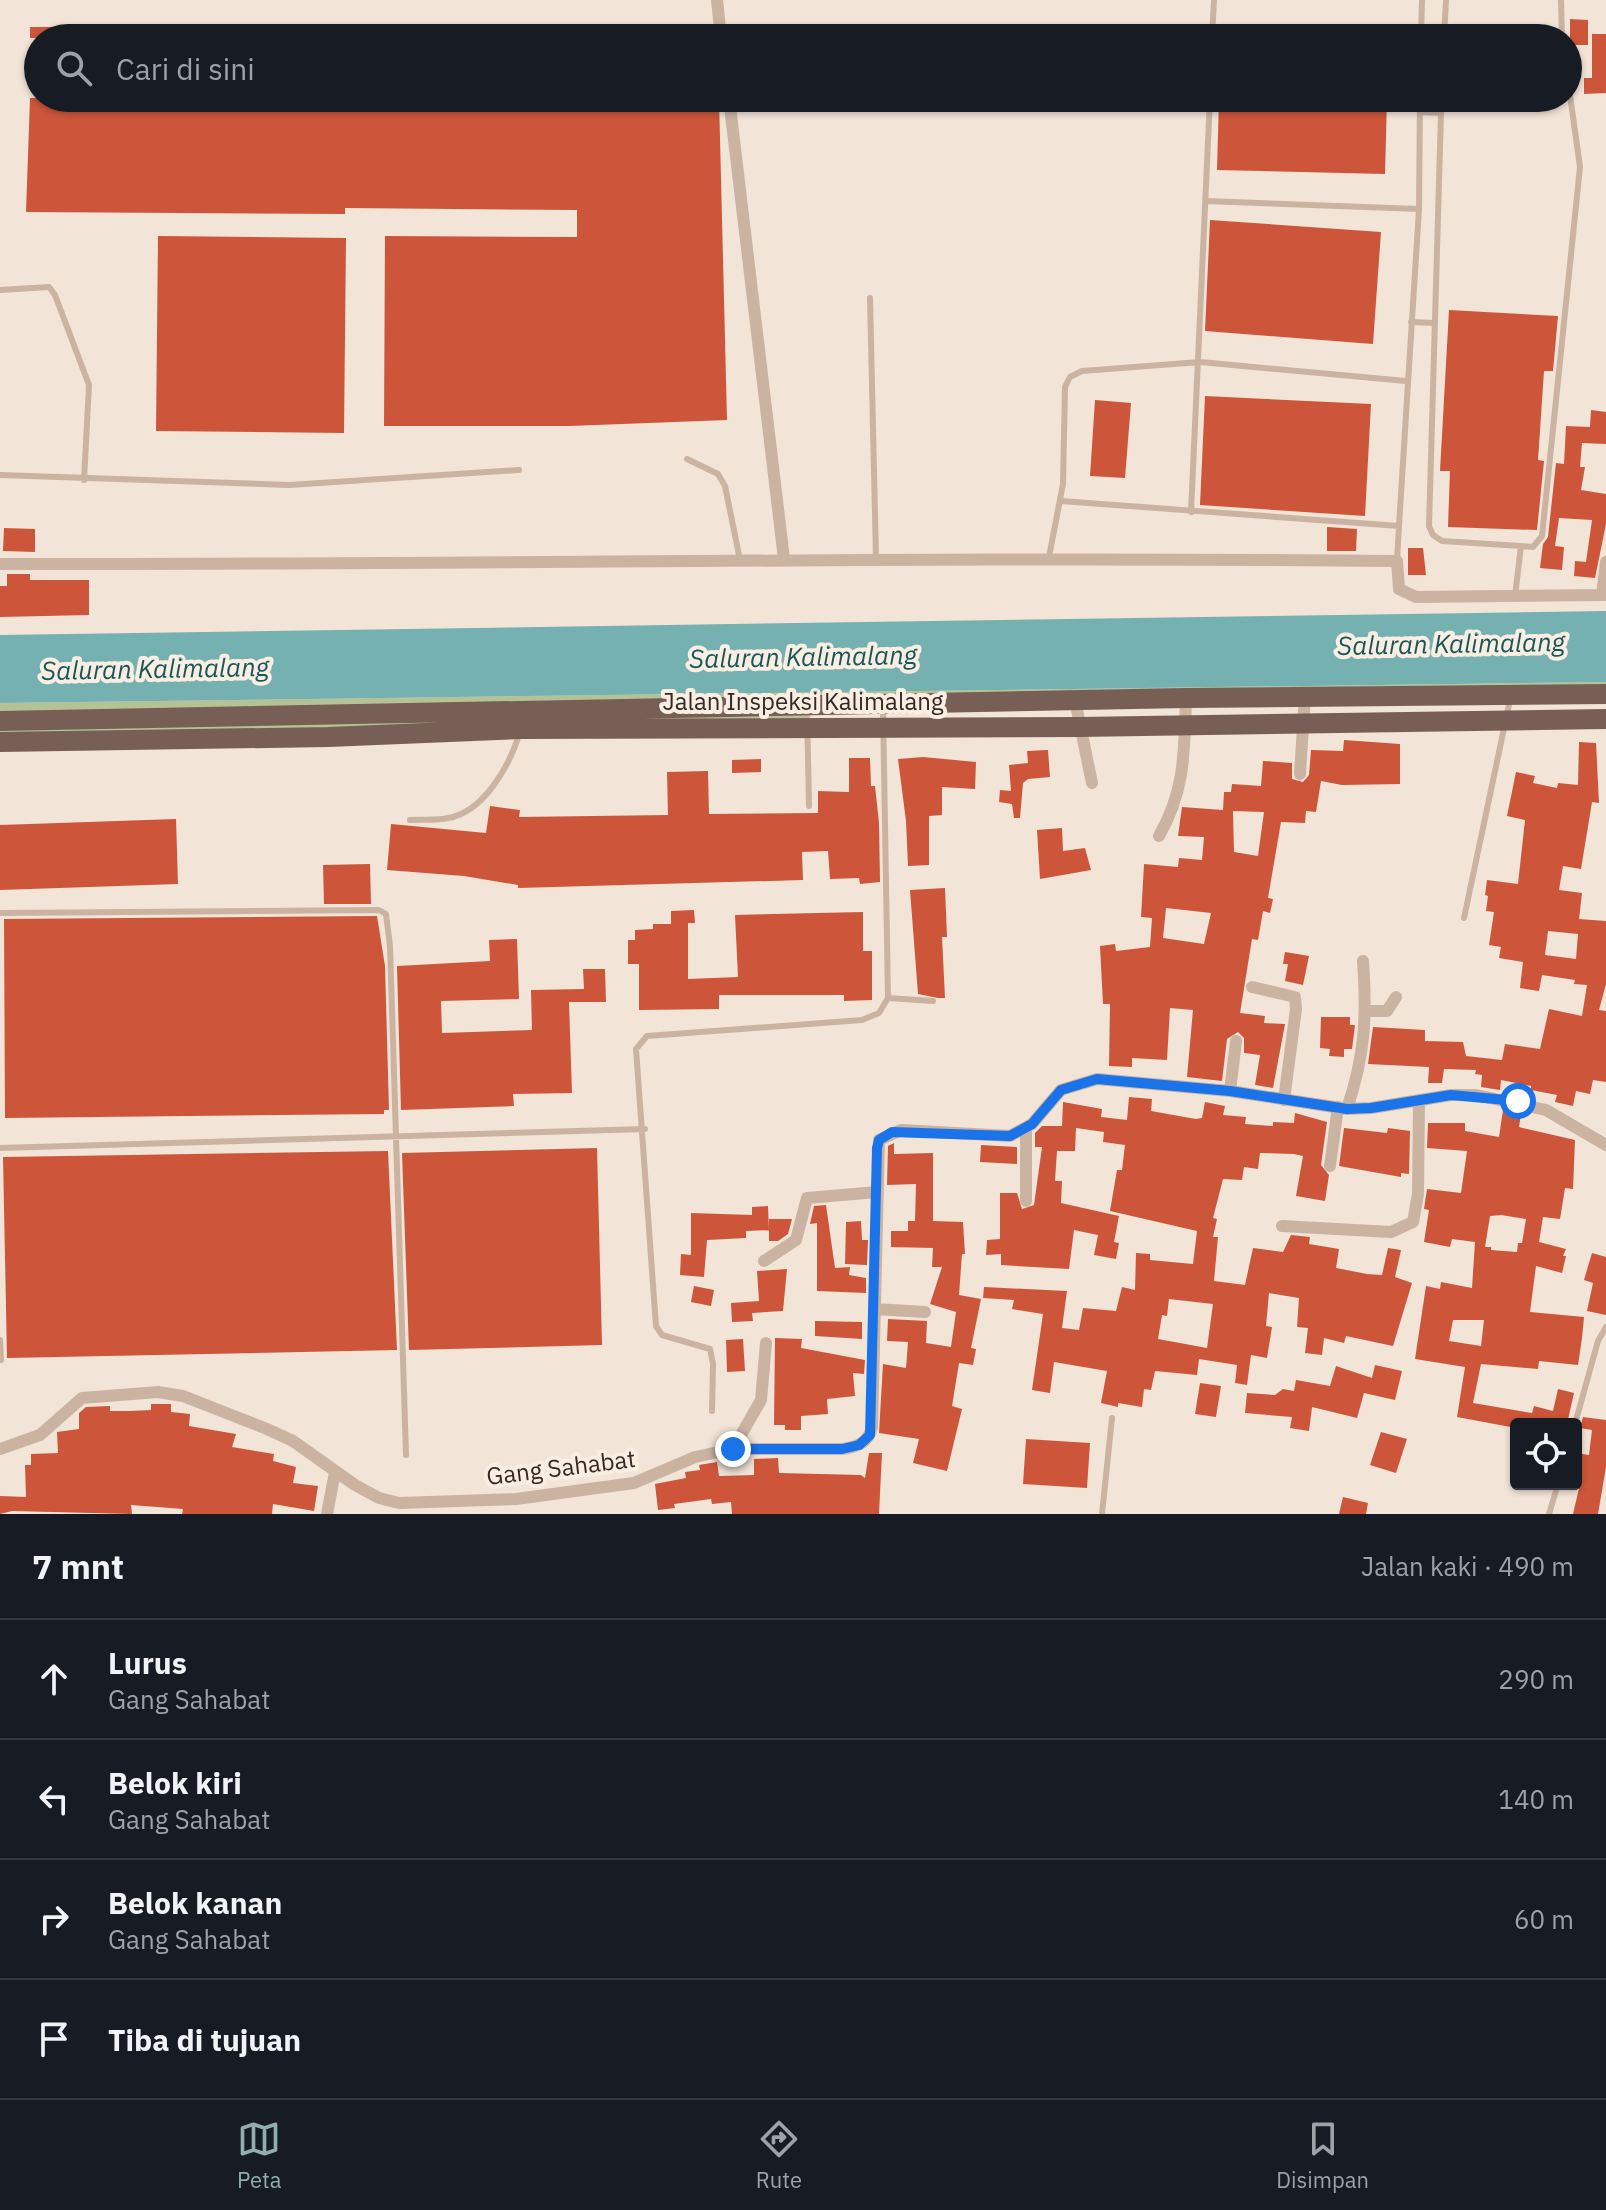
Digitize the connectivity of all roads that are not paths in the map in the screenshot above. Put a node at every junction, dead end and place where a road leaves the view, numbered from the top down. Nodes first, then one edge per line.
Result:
1 (717, 0) edge
2 (1214, 0) edge
3 (1422, 0) edge
4 (1446, 0) edge
5 (1561, 0) edge
6 (720, 24) edge
7 (1213, 24) edge
8 (1421, 24) edge
9 (1445, 24) edge
10 (1562, 24) edge
11 (731, 112) edge
12 (1209, 112) edge
13 (1420, 112) joint
14 (1572, 112) edge
15 (1441, 113) joint
16 (1206, 201) junction
17 (1419, 209) junction
18 (0, 290) edge
19 (870, 298) dead end
20 (1411, 322) junction
21 (1434, 323) junction
22 (1200, 362) junction
23 (1406, 381) junction
24 (687, 459) dead end
25 (519, 470) dead end
26 (0, 475) edge
27 (84, 480) junction
28 (1061, 501) junction
29 (1191, 512) junction
30 (1399, 526) junction
31 (1521, 546) junction
32 (1049, 557) junction
33 (876, 558) junction
34 (784, 559) junction
35 (740, 560) junction
36 (1397, 561) junction
37 (1606, 562) edge
38 (0, 564) edge
39 (1604, 595) edge
40 (1515, 596) junction
41 (1512, 693) junction
42 (1606, 694) edge
43 (1305, 696) junction
44 (1186, 698) junction
45 (1075, 700) junction
46 (883, 703) junction
47 (328, 714) junction
48 (807, 716) junction
49 (204, 717) junction
50 (1606, 719) edge
51 (522, 720) junction
52 (0, 721) edge
53 (1507, 721) junction
54 (1305, 724) junction
55 (1185, 726) junction
56 (1079, 727) junction
57 (883, 729) junction
58 (328, 737) junction
59 (205, 739) junction
60 (0, 742) edge
61 (1300, 774) dead end
62 (1092, 783) dead end
63 (809, 806) dead end
64 (410, 820) dead end
65 (1159, 836) dead end
66 (0, 913) edge
67 (1464, 918) dead end
68 (1363, 961) dead end
69 (1252, 987) dead end
70 (1396, 997) dead end
71 (888, 998) junction
72 (933, 1001) dead end
73 (1366, 1011) junction
74 (1236, 1041) dead end
75 (1230, 1091) junction
76 (1284, 1100) junction
77 (1419, 1100) junction
78 (1342, 1108) junction
79 (645, 1129) junction
80 (1026, 1129) junction
81 (394, 1135) junction
82 (1606, 1145) edge
83 (0, 1148) edge
84 (1330, 1166) dead end
85 (877, 1192) junction
86 (1026, 1201) dead end
87 (1282, 1226) dead end
88 (764, 1261) dead end
89 (875, 1309) junction
90 (925, 1312) dead end
91 (1606, 1327) edge
92 (0, 1340) edge
93 (766, 1343) dead end
94 (1, 1360) edge
95 (712, 1411) dead end
96 (1112, 1418) dead end
97 (1577, 1418) edge
98 (0, 1449) edge
99 (733, 1449) junction
100 (406, 1455) dead end
101 (335, 1472) junction
102 (1556, 1490) edge
103 (327, 1514) edge
104 (1102, 1514) edge
105 (1549, 1514) edge

1 - 6 street
2 - 7 lane
3 - 8 lane
4 - 9 lane
5 - 10 lane
11 - 34 street
12 - 16 lane
13 - 15 lane
13 - 17 lane
14 - 31 lane
15 - 21 lane
16 - 17 lane
16 - 22 lane
17 - 20 lane
18 - 27 lane
19 - 33 lane
20 - 21 lane
20 - 23 lane
21 - 31 lane
22 - 23 lane
22 - 28 lane
22 - 29 lane
23 - 30 lane
24 - 35 lane
25 - 27 lane
26 - 27 lane
28 - 29 lane
28 - 32 lane
29 - 30 lane
30 - 36 lane
31 - 40 lane
32 - 33 street
32 - 36 street
33 - 34 street
34 - 35 street
35 - 38 street
36 - 40 street
37 - 39 street
39 - 40 street
41 - 42 main road, Jalan Inspeksi Kalimalang
41 - 43 main road, Jalan Inspeksi Kalimalang
41 - 53 lane
43 - 44 main road, Jalan Inspeksi Kalimalang
43 - 54 street
44 - 45 main road, Jalan Inspeksi Kalimalang
44 - 55 street
45 - 46 main road, Jalan Inspeksi Kalimalang
45 - 56 street
46 - 48 main road, Jalan Inspeksi Kalimalang
46 - 57 lane
47 - 49 main road, Jalan Inspeksi Kalimalang
47 - 51 main road, Jalan Inspeksi Kalimalang
47 - 58 main road
48 - 51 main road, Jalan Inspeksi Kalimalang
48 - 57 main road, Jalan Inspeksi Kalimalang
48 - 63 lane
49 - 52 main road, Jalan Inspeksi Kalimalang
49 - 59 main road
50 - 53 main road, Jalan Inspeksi Kalimalang
51 - 58 main road, Jalan Inspeksi Kalimalang
51 - 64 lane
53 - 54 main road, Jalan Inspeksi Kalimalang
53 - 67 lane
54 - 55 main road, Jalan Inspeksi Kalimalang
54 - 61 street
55 - 56 main road, Jalan Inspeksi Kalimalang
55 - 65 street
56 - 57 main road, Jalan Inspeksi Kalimalang
56 - 62 street
57 - 71 lane
58 - 59 main road, Jalan Inspeksi Kalimalang
59 - 60 main road, Jalan Inspeksi Kalimalang
66 - 81 lane
68 - 73 street
69 - 76 street
70 - 73 street
71 - 72 lane
71 - 79 lane
73 - 78 street
74 - 75 street
75 - 76 street
75 - 80 street
76 - 78 street
77 - 78 street
77 - 82 street
77 - 87 street
78 - 84 street
79 - 81 lane
79 - 95 lane
80 - 85 street, Gang Sahabat
80 - 86 street
81 - 83 lane
81 - 100 lane
85 - 88 street
85 - 89 street, Gang Sahabat
89 - 90 street
89 - 99 street, Gang Sahabat
91 - 97 lane
92 - 94 lane
93 - 99 street
96 - 104 lane
98 - 101 street, Gang Sahabat
99 - 101 street, Gang Sahabat
101 - 103 street
102 - 105 lane

